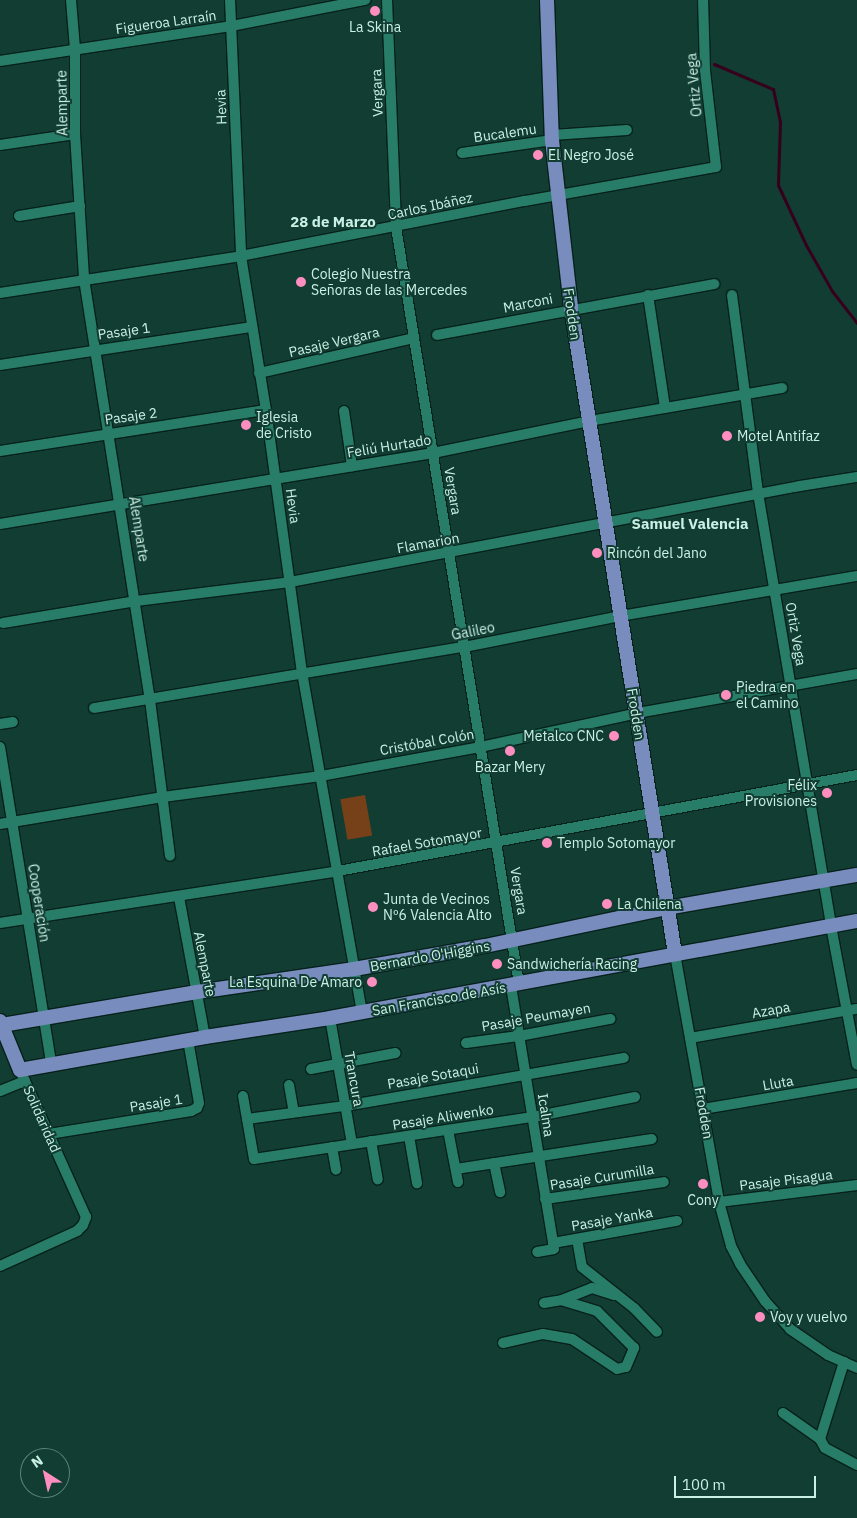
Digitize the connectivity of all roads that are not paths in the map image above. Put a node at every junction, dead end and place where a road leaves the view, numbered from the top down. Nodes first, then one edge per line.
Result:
1 (71, 0) edge
2 (230, 0) edge
3 (365, 0) edge
4 (387, 0) edge
5 (547, 0) edge
6 (702, 0) edge
7 (232, 26) junction
8 (75, 49) junction
9 (0, 61) edge
10 (627, 130) dead end
11 (75, 134) junction
12 (552, 138) junction
13 (0, 145) edge
14 (462, 152) dead end
15 (716, 167) joint
16 (557, 195) junction
17 (80, 206) junction
18 (19, 216) dead end
19 (396, 227) junction
20 (241, 256) junction
21 (84, 279) junction
22 (714, 284) dead end
23 (0, 293) edge
24 (648, 295) junction
25 (732, 295) dead end
26 (571, 308) junction
27 (252, 327) junction
28 (437, 335) dead end
29 (414, 338) junction
30 (95, 349) junction
31 (0, 365) edge
32 (260, 373) junction
33 (782, 388) dead end
34 (747, 393) junction
35 (665, 408) junction
36 (266, 410) junction
37 (344, 411) dead end
38 (589, 421) junction
39 (110, 433) junction
40 (0, 451) edge
41 (433, 453) junction
42 (352, 466) junction
43 (857, 477) edge
44 (276, 478) junction
45 (758, 493) junction
46 (121, 504) junction
47 (606, 523) junction
48 (0, 524) edge
49 (449, 553) junction
50 (857, 576) edge
51 (290, 582) junction
52 (774, 588) junction
53 (136, 602) junction
54 (620, 616) junction
55 (3, 623) dead end
56 (464, 647) junction
57 (302, 672) junction
58 (857, 674) edge
59 (791, 685) junction
60 (150, 700) junction
61 (94, 708) dead end
62 (636, 714) junction
63 (13, 722) dead end
64 (0, 724) edge
65 (0, 747) edge
66 (480, 747) junction
67 (857, 775) edge
68 (321, 776) junction
69 (807, 785) junction
70 (163, 797) junction
71 (652, 812) junction
72 (12, 822) junction
73 (0, 824) edge
74 (497, 843) junction
75 (170, 856) dead end
76 (338, 871) junction
77 (857, 875) edge
78 (823, 881) junction
79 (179, 897) junction
80 (667, 908) junction
81 (27, 918) junction
82 (857, 921) edge
83 (0, 922) edge
84 (831, 926) junction
85 (512, 941) junction
86 (675, 954) junction
87 (354, 969) junction
88 (515, 985) junction
89 (196, 992) junction
90 (857, 1009) edge
91 (846, 1011) junction
92 (362, 1012) junction
93 (43, 1017) junction
94 (330, 1018) junction
95 (610, 1019) dead end
96 (1, 1023) edge
97 (519, 1036) junction
98 (205, 1037) junction
99 (690, 1038) junction
100 (188, 1040) junction
101 (466, 1043) dead end
102 (396, 1053) dead end
103 (624, 1058) dead end
104 (51, 1063) junction
105 (338, 1064) junction
106 (857, 1065) edge
107 (311, 1069) dead end
108 (526, 1074) junction
109 (22, 1076) junction
110 (857, 1083) edge
111 (289, 1085) dead end
112 (0, 1091) edge
113 (243, 1096) dead end
114 (636, 1097) dead end
115 (345, 1106) junction
116 (703, 1109) junction
117 (294, 1112) junction
118 (533, 1117) junction
119 (247, 1119) junction
120 (448, 1130) junction
121 (49, 1134) junction
122 (409, 1136) junction
123 (652, 1140) dead end
124 (371, 1142) junction
125 (352, 1144) junction
126 (332, 1147) junction
127 (538, 1157) junction
128 (494, 1163) junction
129 (456, 1169) junction
130 (336, 1170) dead end
131 (378, 1179) dead end
132 (458, 1182) dead end
133 (664, 1182) dead end
134 (417, 1183) dead end
135 (857, 1185) edge
136 (500, 1192) dead end
137 (545, 1200) junction
138 (719, 1202) junction
139 (677, 1221) dead end
140 (577, 1239) junction
141 (553, 1246) junction
142 (537, 1252) dead end
143 (0, 1266) edge
144 (620, 1297) junction
145 (562, 1300) junction
146 (544, 1303) dead end
147 (657, 1332) dead end
148 (503, 1343) dead end
149 (844, 1362) junction
150 (857, 1368) edge
151 (783, 1413) dead end
152 (820, 1439) junction
153 (857, 1465) edge

1 - 8 street, Alemparte
2 - 7 street, Hevia
3 - 7 street, Figueroa Larraín
4 - 19 street, Vergara
5 - 12 main road, Frodden
6 - 15 street, Ortiz Vega
7 - 8 street, Figueroa Larraín
7 - 20 street, Hevia
8 - 9 street, Figueroa Larraín
8 - 11 street, Alemparte
10 - 12 street, Bucalemu
11 - 13 street
11 - 17 street, Alemparte
12 - 14 street, Bucalemu
12 - 16 main road, Frodden
15 - 16 street, Carlos Ibáñez
16 - 19 street, Carlos Ibáñez
16 - 26 main road, Frodden
17 - 18 street
17 - 21 street, Alemparte
19 - 20 street, Carlos Ibáñez
19 - 29 street, Vergara
20 - 21 street, Carlos Ibáñez
20 - 27 street, Hevia
21 - 23 street, Carlos Ibáñez
21 - 30 street, Alemparte
22 - 24 street, Marconi
24 - 26 street, Marconi
24 - 35 street
25 - 34 street, Ortiz Vega
26 - 28 street, Marconi
26 - 38 main road, Frodden
27 - 30 street, Pasaje 1
27 - 32 street, Hevia
29 - 32 street, Pasaje Vergara
29 - 41 street, Vergara
30 - 31 street, Pasaje 1
30 - 39 street, Alemparte
32 - 36 street, Hevia
33 - 34 street, Feliú Hurtado
34 - 35 street, Feliú Hurtado
34 - 45 street, Ortiz Vega
35 - 38 street, Feliú Hurtado
36 - 39 street, Pasaje 2
36 - 44 street, Hevia
37 - 42 street
38 - 41 street, Feliú Hurtado
38 - 47 main road, Frodden
39 - 40 street, Pasaje 2
39 - 46 street, Alemparte
41 - 42 street, Feliú Hurtado
41 - 49 street, Vergara
42 - 44 street, Feliú Hurtado
43 - 45 street, Flamarion
44 - 46 street, Feliú Hurtado
44 - 51 street, Hevia
45 - 47 street, Flamarion
45 - 52 street, Ortiz Vega
46 - 48 street, Feliú Hurtado
46 - 53 street, Alemparte
47 - 49 street, Flamarion
47 - 54 main road, Frodden
49 - 51 street, Flamarion
49 - 56 street, Vergara
50 - 52 street, Galileo
51 - 53 street, Flamarion
51 - 57 street, Hevia
52 - 54 street, Galileo
52 - 59 street, Ortiz Vega
53 - 55 street, Flamarion
53 - 60 street, Alemparte
54 - 56 street, Galileo
54 - 62 main road, Frodden
56 - 57 street, Galileo
56 - 66 street, Vergara
57 - 60 street, Galileo
57 - 68 street, Hevia
58 - 59 street, Cristóbal Colón
59 - 62 street, Cristóbal Colón
59 - 69 street, Ortiz Vega
60 - 61 street, Galileo
60 - 70 street, Alemparte
62 - 66 street, Cristóbal Colón
62 - 71 main road, Frodden
63 - 64 street
65 - 72 street, Cooperación
66 - 68 street, Cristóbal Colón
66 - 74 street, Vergara
67 - 69 street, Rafael Sotomayor
68 - 70 street, Cristóbal Colón
68 - 76 street, Hevia
69 - 71 street, Rafael Sotomayor
69 - 78 street, Ortiz Vega
70 - 72 street, Cristóbal Colón
70 - 75 street, Alemparte
71 - 74 street, Rafael Sotomayor
71 - 80 main road, Frodden
72 - 73 street, Cristóbal Colón
72 - 81 street, Cooperación
74 - 76 street, Rafael Sotomayor
74 - 85 street, Vergara
76 - 79 street, Rafael Sotomayor
76 - 87 street, Hevia
77 - 78 main road, Bernardo O'Higgins
78 - 80 main road, Bernardo O'Higgins
78 - 84 street, Ortiz Vega
79 - 81 street, Rafael Sotomayor
79 - 89 street, Alemparte
80 - 85 main road, Bernardo O'Higgins
80 - 86 main road, Frodden
81 - 83 street, Rafael Sotomayor
81 - 93 street, Cooperación
82 - 84 main road, San Francisco de Asís
84 - 86 main road, San Francisco de Asís
84 - 91 street, Ortiz Vega
85 - 87 main road, Bernardo O'Higgins
85 - 88 street, Vergara
86 - 88 main road, San Francisco de Asís
86 - 99 street, Frodden
87 - 89 main road, Bernardo O'Higgins
87 - 92 street, Hevia
88 - 92 main road, San Francisco de Asís
88 - 97 street, Icalma
89 - 93 main road, Bernardo O'Higgins
89 - 98 street, Alemparte
90 - 91 street, Azapa
91 - 99 street, Azapa
91 - 106 street, Ortiz Vega
92 - 94 main road, San Francisco de Asís
93 - 96 main road, Bernardo O'Higgins
93 - 104 street, Cooperación
94 - 98 main road, San Francisco de Asís
94 - 105 street, Trancura
95 - 97 street, Pasaje Peumayen
96 - 109 main road, Solidaridad
97 - 101 street, Pasaje Peumayen
97 - 108 street, Icalma
98 - 100 main road, San Francisco de Asís
99 - 116 street, Frodden
100 - 104 main road, San Francisco de Asís
100 - 121 street, Pasaje 1
102 - 105 street
103 - 108 street, Pasaje Sotaqui
104 - 109 main road, San Francisco de Asís
105 - 107 street
105 - 115 street, Trancura
108 - 115 street, Pasaje Sotaqui
108 - 118 street, Icalma
109 - 112 street
109 - 121 street, Solidaridad
110 - 116 street, Lluta
111 - 117 street
113 - 119 street
114 - 118 street, Pasaje Aliwenko
115 - 117 street, Pasaje Sotaqui
115 - 125 street, Trancura
116 - 138 street, Frodden
117 - 119 street, Pasaje Sotaqui
118 - 120 street, Pasaje Aliwenko
118 - 127 street, Icalma
119 - 126 street, Pasaje Aliwenko
120 - 122 street, Pasaje Aliwenko
120 - 129 street
121 - 143 street, Solidaridad
122 - 124 street, Pasaje Aliwenko
122 - 134 street
123 - 127 street
124 - 125 street, Pasaje Aliwenko
124 - 131 street
125 - 126 street, Pasaje Aliwenko
126 - 130 street
127 - 128 street
127 - 137 street, Icalma
128 - 129 street
128 - 136 street
129 - 132 street
133 - 137 street, Pasaje Curumilla
135 - 138 street, Pasaje Pisagua
137 - 141 street, Icalma
138 - 149 street, Frodden
139 - 140 street, Pasaje Yanka
140 - 141 street, Pasaje Yanka
140 - 144 street
141 - 142 street, Pasaje Yanka
144 - 145 street
144 - 147 street
145 - 146 street
145 - 148 street
149 - 150 street, Frodden
149 - 152 street
151 - 152 street
152 - 153 street

